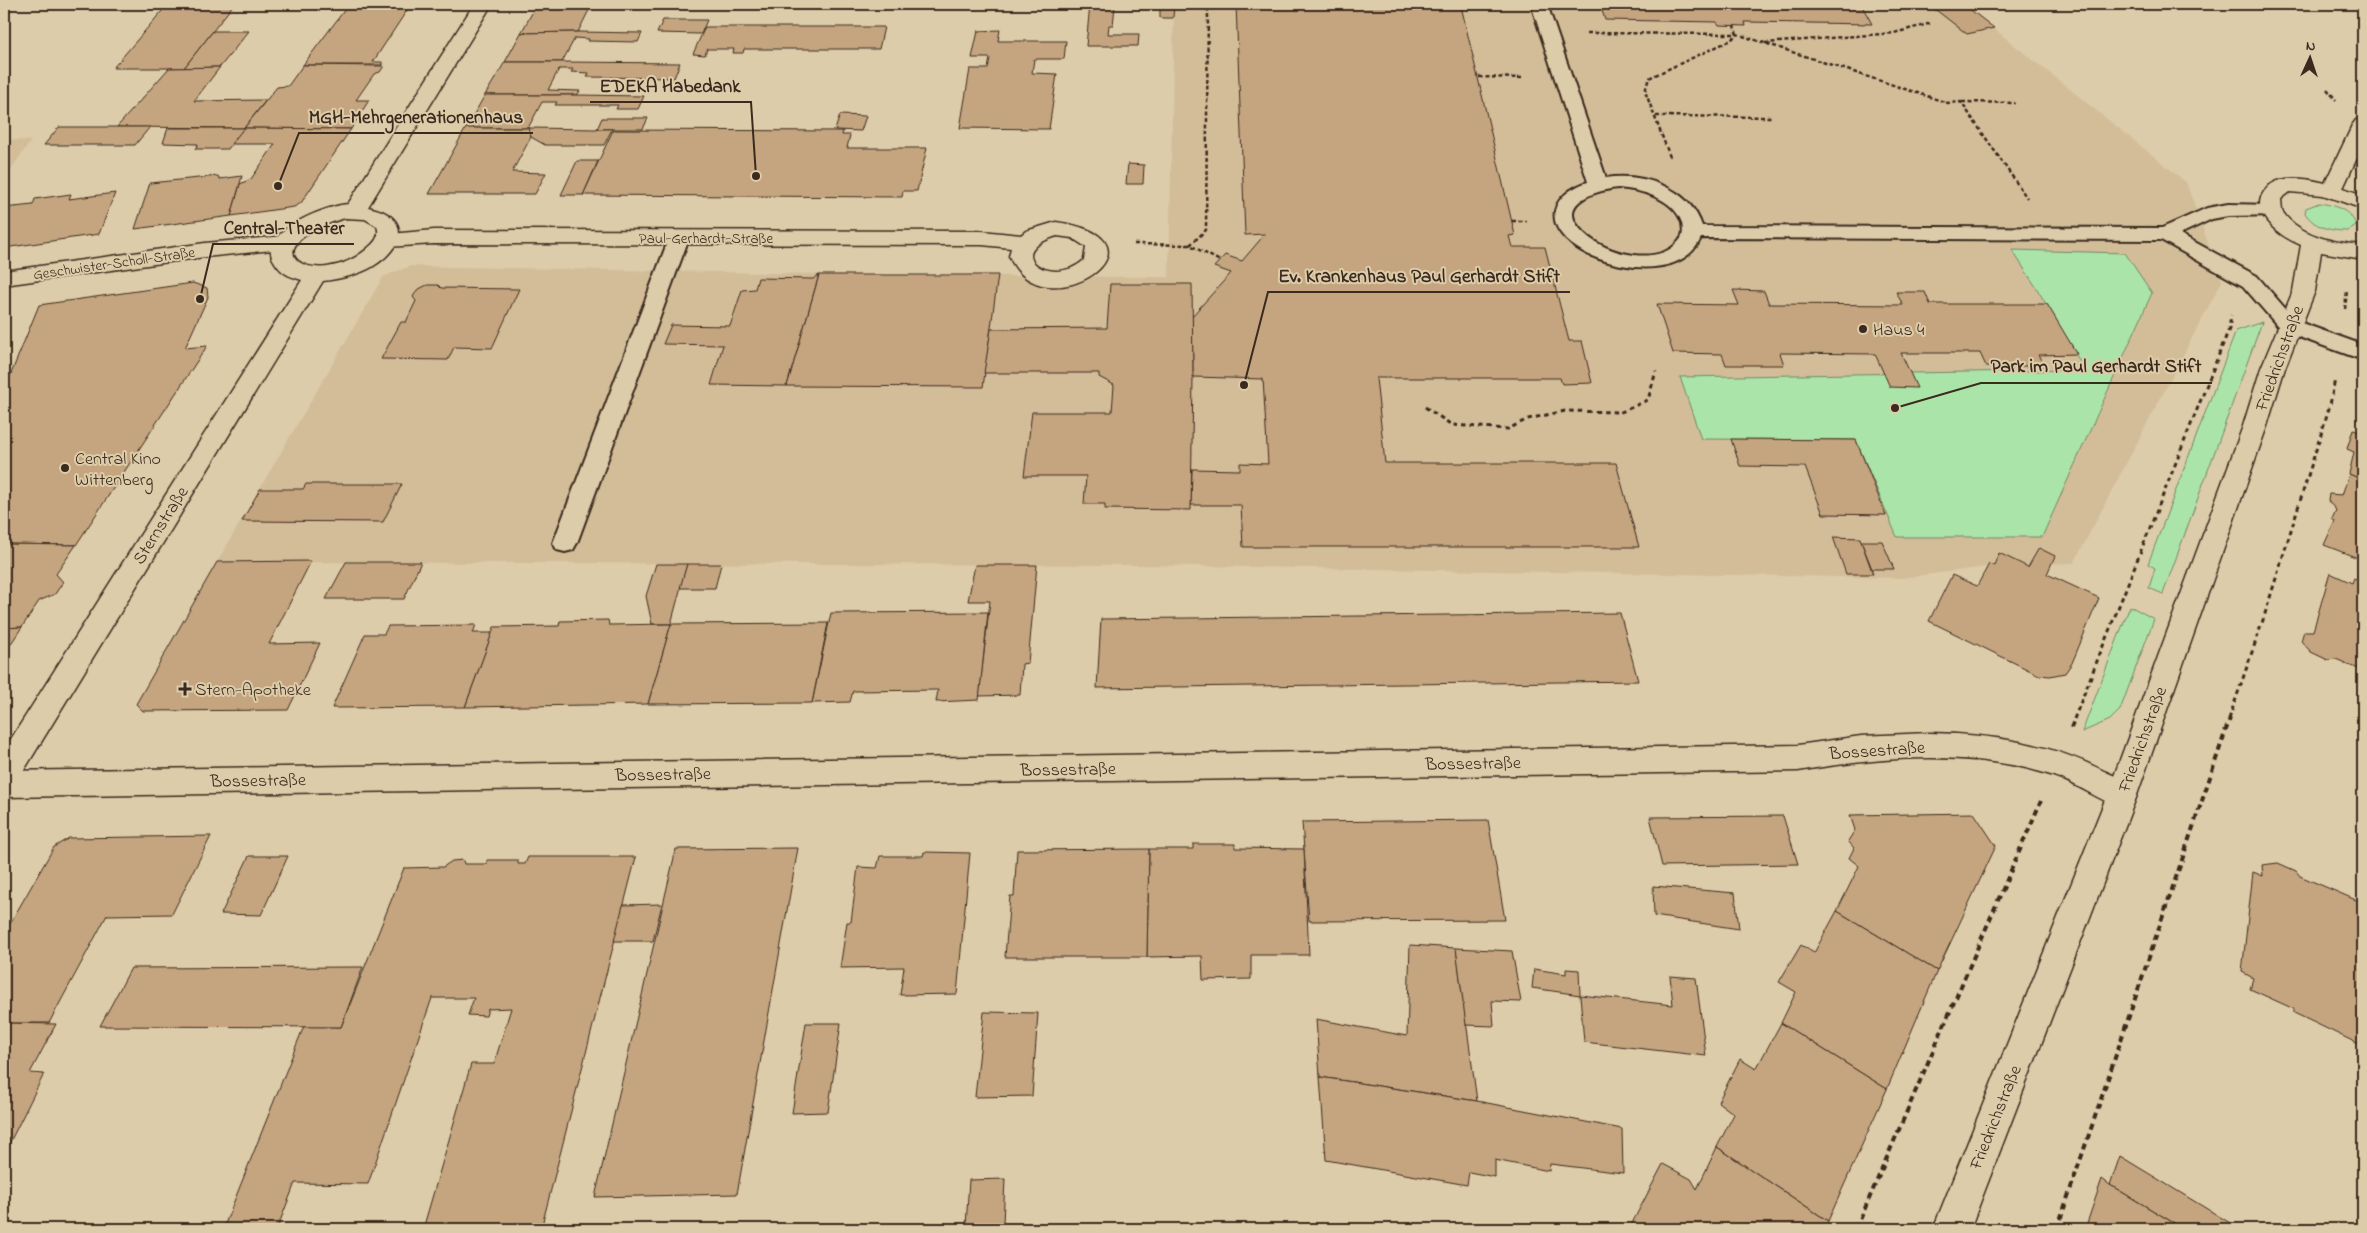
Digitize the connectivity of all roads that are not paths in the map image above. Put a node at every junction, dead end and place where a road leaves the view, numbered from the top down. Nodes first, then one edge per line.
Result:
1 (483, 4) edge
2 (1539, 4) edge
3 (2363, 124) edge
4 (1598, 183) junction
5 (2332, 190) junction
6 (2363, 203) edge
7 (355, 211) junction
8 (2272, 211) junction
9 (1693, 232) junction
10 (2165, 234) junction
11 (679, 238) junction
12 (387, 240) junction
13 (1025, 242) junction
14 (2312, 242) junction
15 (285, 243) junction
16 (2363, 252) edge
17 (316, 275) junction
18 (4, 278) edge
19 (2289, 326) junction
20 (2363, 353) edge
21 (565, 543) dead end
22 (4, 776) edge
23 (4, 784) edge
24 (2122, 795) junction
25 (1951, 1229) edge

1 - 7 street
2 - 4 lane
3 - 5 street
4 - 9 lane
4 - 9 lane
5 - 6 street
5 - 8 street
7 - 12 street
7 - 15 street
8 - 10 lane
8 - 14 street
9 - 10 lane
10 - 19 lane
11 - 12 street, Paul-Gerhardt-Straße
11 - 13 street, Paul-Gerhardt-Straße
11 - 21 lane
12 - 17 street
13 - 13 street
14 - 16 street
14 - 19 street, Friedrichstraße
15 - 17 street
15 - 18 street, Geschwister-Scholl-Straße
17 - 22 street, Sternstraße
19 - 20 lane
19 - 24 street, Friedrichstraße
23 - 24 street, Bossestraße
24 - 25 street, Friedrichstraße

